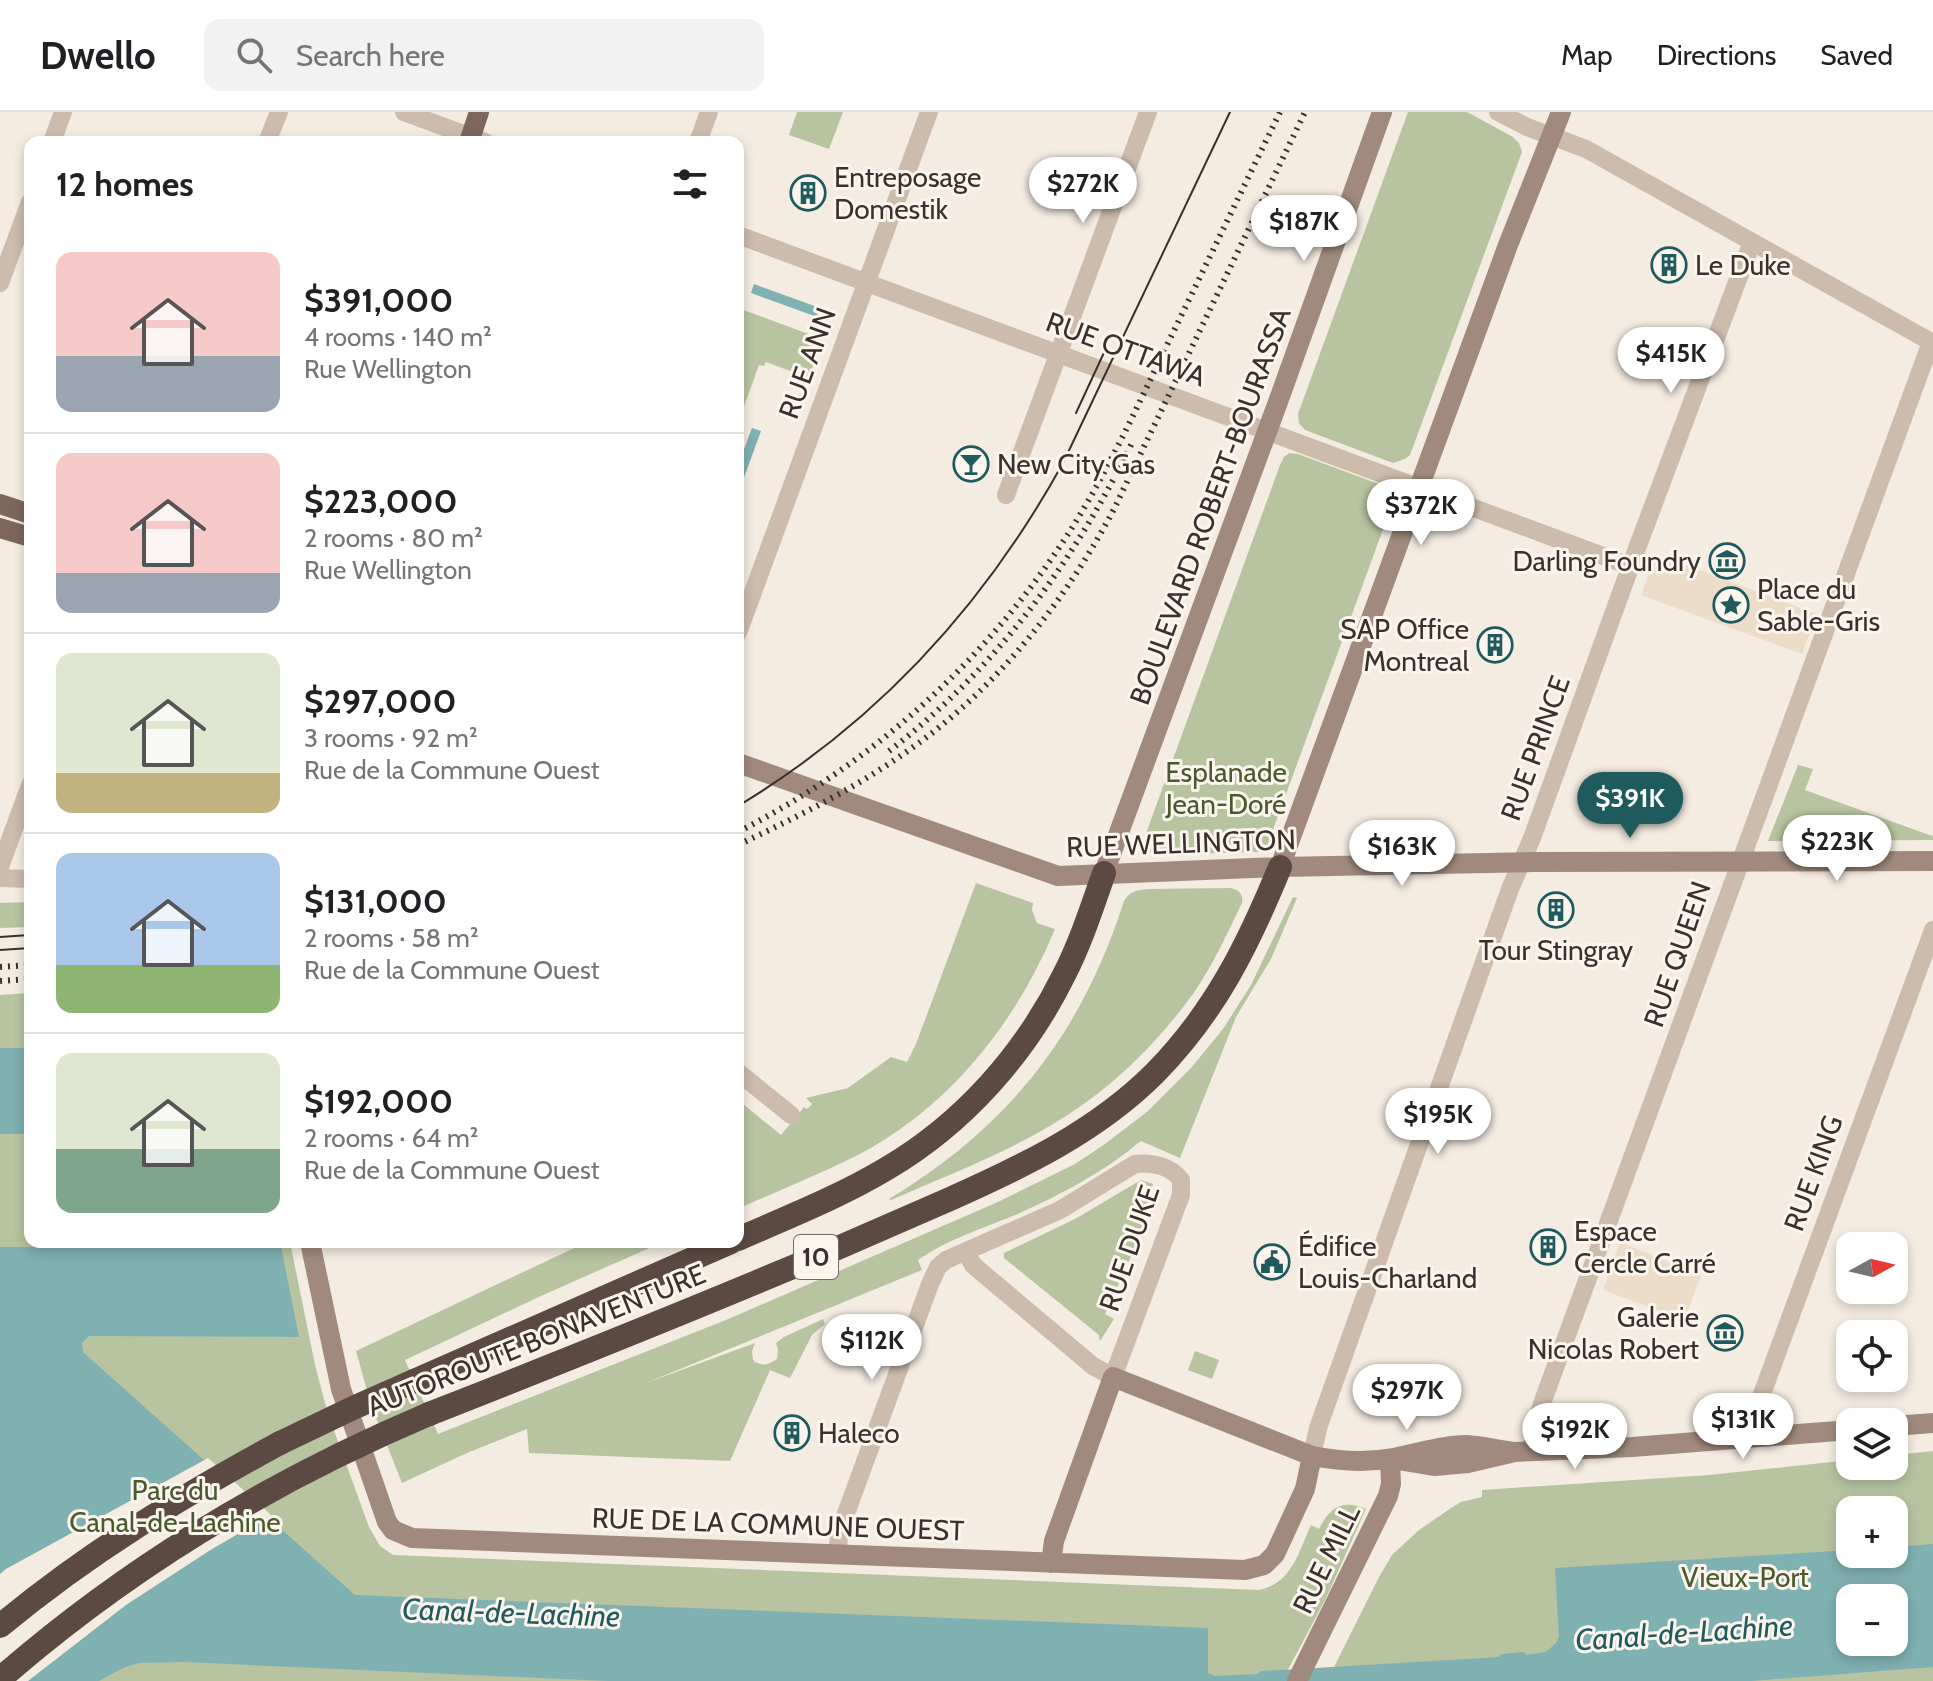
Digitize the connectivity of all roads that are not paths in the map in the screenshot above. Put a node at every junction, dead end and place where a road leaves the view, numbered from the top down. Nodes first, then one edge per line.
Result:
1 (63, 112) edge
2 (279, 112) edge
3 (404, 112) edge
4 (479, 112) edge
5 (709, 112) edge
6 (929, 112) edge
7 (1148, 112) edge
8 (1382, 112) edge
9 (1498, 112) edge
10 (1561, 112) edge
11 (1550, 135) junction
12 (54, 136) edge
13 (269, 136) edge
14 (465, 136) edge
15 (476, 136) edge
16 (700, 136) edge
17 (24, 218) edge
18 (744, 237) edge
19 (1752, 242) junction
20 (866, 282) junction
21 (0, 283) edge
22 (1932, 343) edge
23 (1058, 354) junction
24 (1267, 430) junction
25 (1420, 487) junction
26 (1006, 495) dead end
27 (0, 504) edge
28 (24, 512) edge
29 (0, 528) edge
30 (24, 535) edge
31 (1630, 566) junction
32 (744, 617) edge
33 (744, 765) edge
34 (24, 801) edge
35 (1740, 861) junction
36 (1933, 861) edge
37 (1522, 863) junction
38 (0, 867) edge
39 (1280, 867) junction
40 (1104, 873) junction
41 (0, 878) edge
42 (24, 879) edge
43 (1933, 930) edge
44 (744, 1077) edge
45 (791, 1115) dead end
46 (744, 1236) edge
47 (311, 1248) edge
48 (717, 1248) edge
49 (966, 1252) junction
50 (1113, 1377) junction
51 (1933, 1423) edge
52 (1908, 1425) edge
53 (1836, 1431) edge
54 (1756, 1438) junction
55 (1524, 1452) junction
56 (1312, 1456) junction
57 (1390, 1459) junction
58 (837, 1553) junction
59 (1051, 1563) junction
60 (0, 1626) edge
61 (0, 1679) edge
62 (1297, 1681) edge

1 - 12 street
2 - 13 street
3 - 14 street
4 - 15 main road
5 - 16 street
6 - 20 street, RUE ANN
7 - 23 street
8 - 24 street, BOULEVARD ROBERT-BOURASSA
9 - 11 street
10 - 11 street
11 - 19 street
11 - 25 street
17 - 21 street
18 - 20 street, RUE OTTAWA
19 - 22 street
19 - 31 street, RUE PRINCE
20 - 23 street, RUE OTTAWA
20 - 32 street, RUE ANN
22 - 35 street, RUE QUEEN
23 - 24 street, RUE OTTAWA
23 - 26 street
24 - 25 street, RUE OTTAWA
24 - 40 street, BOULEVARD ROBERT-BOURASSA
25 - 31 street, RUE OTTAWA
25 - 39 street
27 - 28 main road
29 - 30 main road
31 - 37 street, RUE PRINCE
33 - 40 street, RUE WELLINGTON
34 - 38 street
35 - 36 street, RUE WELLINGTON
35 - 37 street, RUE WELLINGTON
35 - 55 street, RUE QUEEN
37 - 39 street, RUE WELLINGTON
37 - 56 street, RUE PRINCE
39 - 40 street, RUE WELLINGTON
39 - 61 highway, AUTOROUTE BONAVENTURE / 10, bridge
40 - 46 highway, 10
41 - 42 street
43 - 54 street, RUE KING
44 - 45 street
47 - 58 street, RUE DE LA COMMUNE OUEST
48 - 60 highway, AUTOROUTE BONAVENTURE, bridge
49 - 50 street
49 - 50 street, RUE DUKE
49 - 58 street
50 - 56 street
50 - 59 street, RUE DUKE
51 - 52 street
53 - 54 street
54 - 55 street
55 - 57 street
56 - 57 street
56 - 59 street, RUE DE LA COMMUNE OUEST
57 - 62 street, RUE MILL
58 - 59 street, RUE DE LA COMMUNE OUEST

